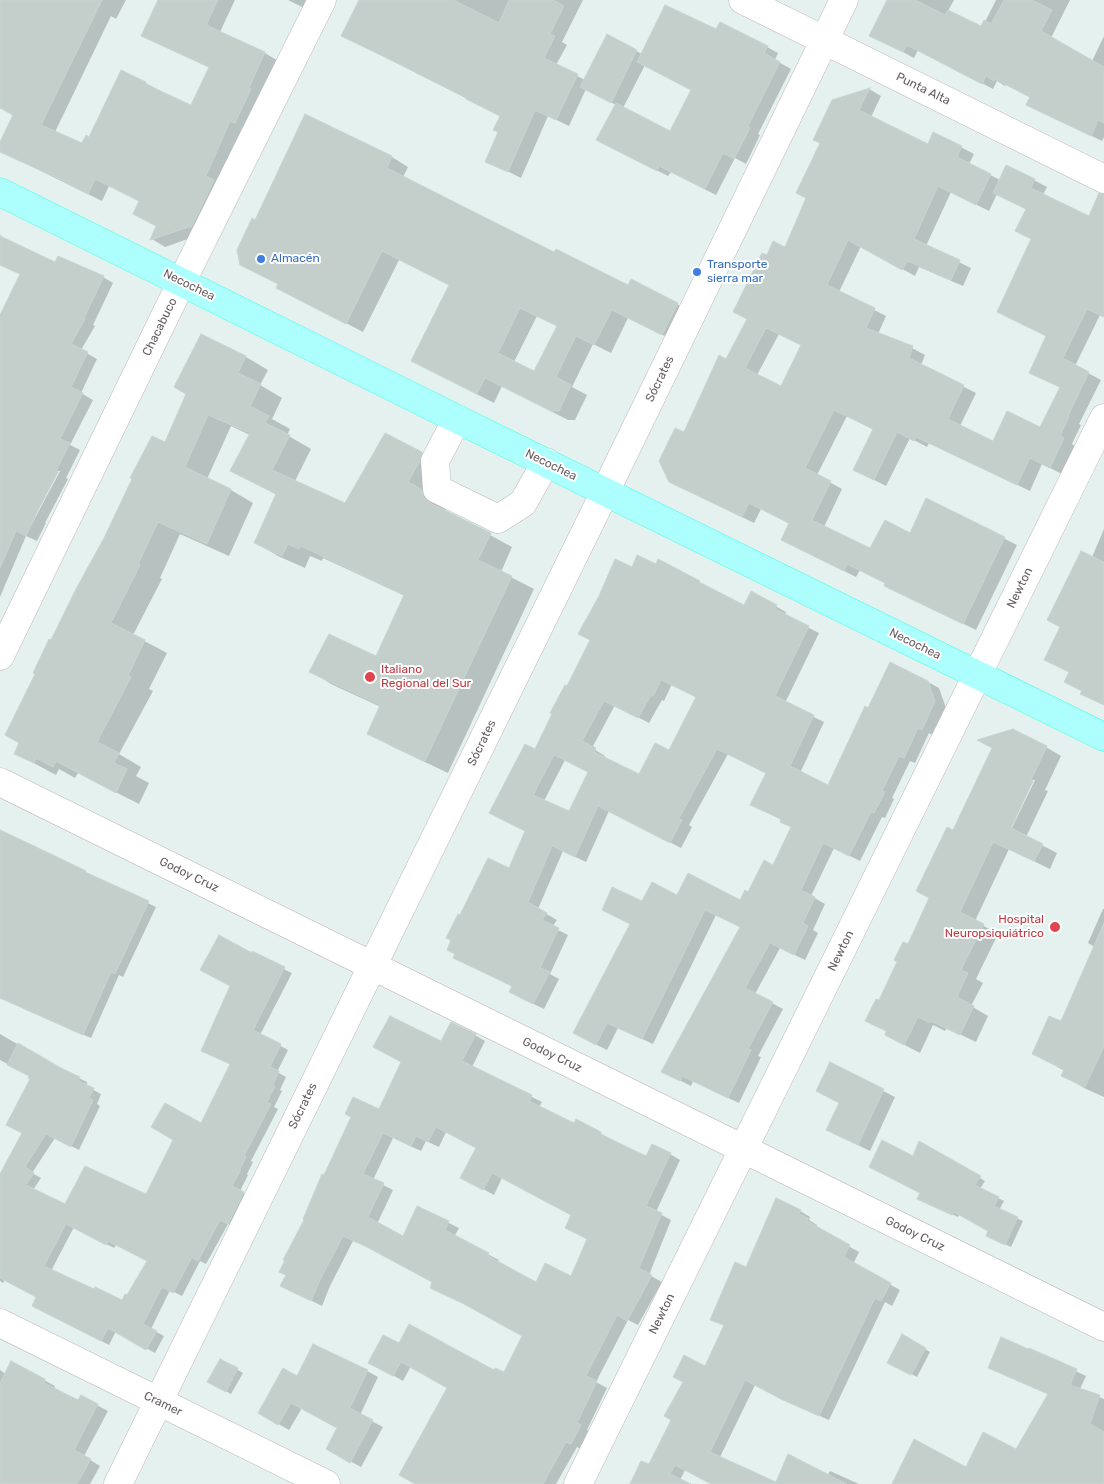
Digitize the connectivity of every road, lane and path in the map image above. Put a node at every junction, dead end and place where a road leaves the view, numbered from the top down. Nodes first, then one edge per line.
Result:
1 (322, 0) edge
2 (742, 0) edge
3 (844, 0) edge
4 (824, 40) junction
5 (1104, 179) edge
6 (0, 192) edge
7 (182, 282) junction
8 (457, 418) junction
9 (1104, 418) edge
10 (546, 462) junction
11 (605, 492) junction
12 (0, 656) edge
13 (977, 674) junction
14 (1104, 737) edge
15 (0, 782) edge
16 (372, 966) junction
17 (743, 1149) junction
18 (0, 1323) edge
19 (1104, 1327) edge
20 (158, 1401) junction
21 (118, 1484) edge
22 (326, 1484) edge
23 (578, 1484) edge

1 - 7 street, Chacabuco
2 - 4 street, Punta Alta
3 - 4 street, Sócrates
4 - 5 street, Punta Alta
4 - 11 street, Sócrates
6 - 7 main road, Necochea
7 - 8 main road, Necochea
7 - 12 street, Chacabuco
8 - 10 main road, Necochea
8 - 10 street
9 - 13 street, Newton
10 - 11 main road, Necochea
11 - 13 main road, Necochea
11 - 16 street, Sócrates
13 - 14 main road, Necochea
13 - 17 street, Newton
15 - 16 street, Godoy Cruz
16 - 17 street, Godoy Cruz
16 - 20 street, Sócrates
17 - 19 street, Godoy Cruz
17 - 23 street, Newton
18 - 20 street, Cramer
20 - 21 street, Sócrates
20 - 22 street, Cramer

